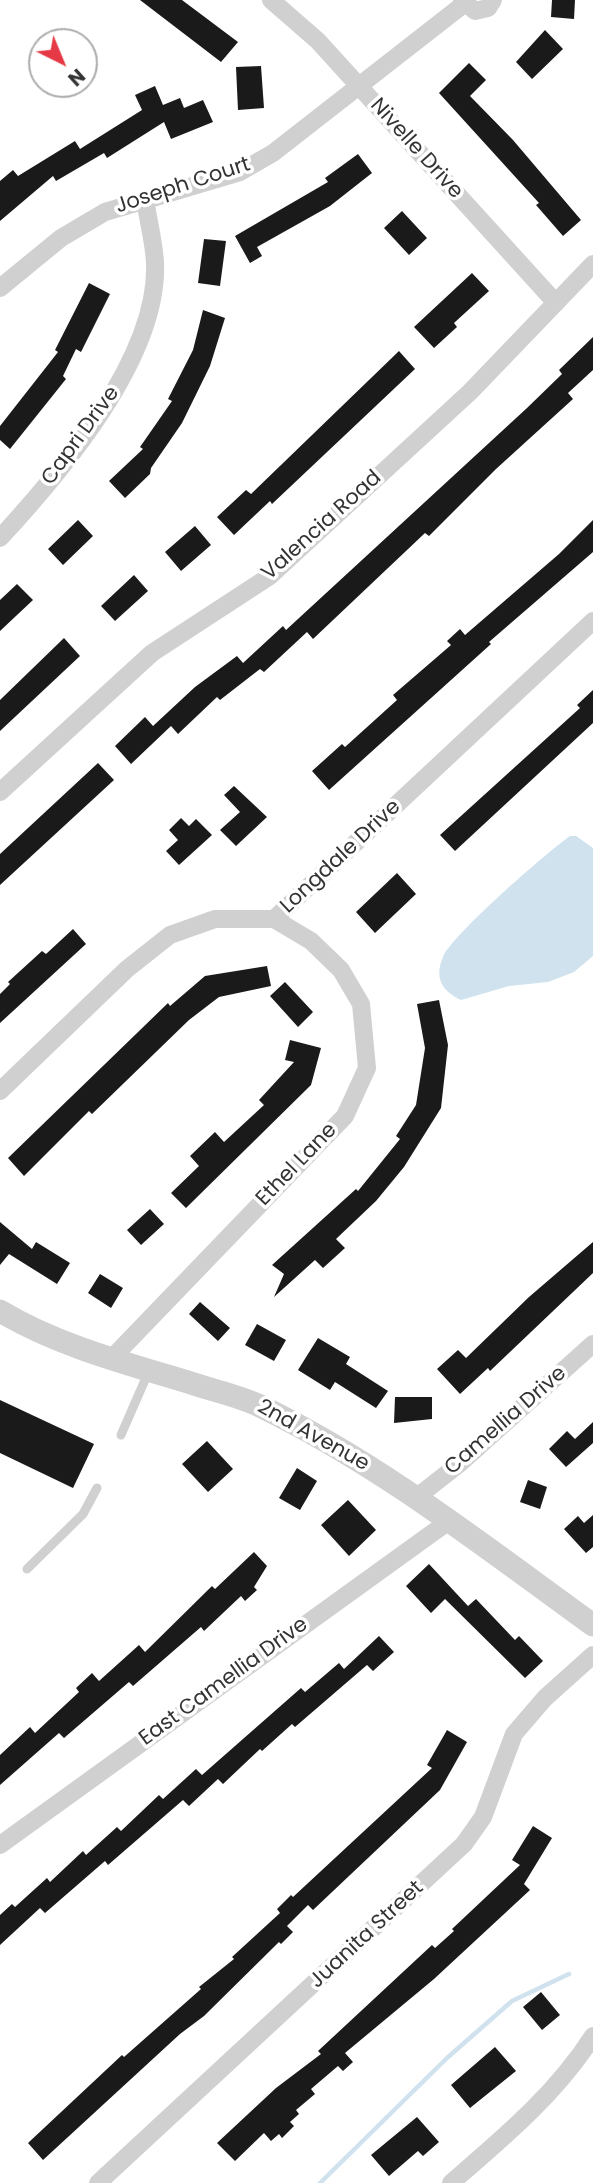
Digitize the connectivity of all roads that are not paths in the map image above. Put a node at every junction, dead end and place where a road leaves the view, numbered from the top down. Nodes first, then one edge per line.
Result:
1 (271, 0) edge
2 (494, 0) edge
3 (463, 2) edge
4 (359, 87) junction
5 (145, 199) junction
6 (593, 264) edge
7 (0, 288) edge
8 (556, 303) junction
9 (0, 538) edge
10 (593, 621) edge
11 (0, 792) edge
12 (274, 919) junction
13 (0, 1091) edge
14 (0, 1311) edge
15 (593, 1344) edge
16 (111, 1358) junction
17 (149, 1370) junction
18 (121, 1436) dead end
19 (97, 1488) dead end
20 (417, 1497) junction
21 (449, 1521) junction
22 (27, 1569) dead end
23 (593, 1625) edge
24 (593, 1655) edge
25 (0, 1845) edge
26 (593, 2036) edge
27 (98, 2183) edge
28 (451, 2183) edge

1 - 4 street, Nivelle Drive
2 - 3 street, Joseph Court
3 - 4 street, Joseph Court
4 - 5 street, Joseph Court
4 - 8 street, Nivelle Drive
5 - 7 street, Joseph Court
5 - 9 street, Capri Drive
6 - 8 street, Valencia Road
8 - 11 street, Valencia Road
10 - 12 street, Longdale Drive
12 - 13 street, Longdale Drive
12 - 16 street, Ethel Lane
14 - 16 street, 2nd Avenue
15 - 20 street, Camellia Drive
16 - 17 street, 2nd Avenue
17 - 18 lane
17 - 20 street, 2nd Avenue
19 - 22 lane
20 - 21 street, 2nd Avenue
21 - 23 street, 2nd Avenue
21 - 25 street, East Camellia Drive
24 - 27 street, Juanita Street
26 - 28 street

